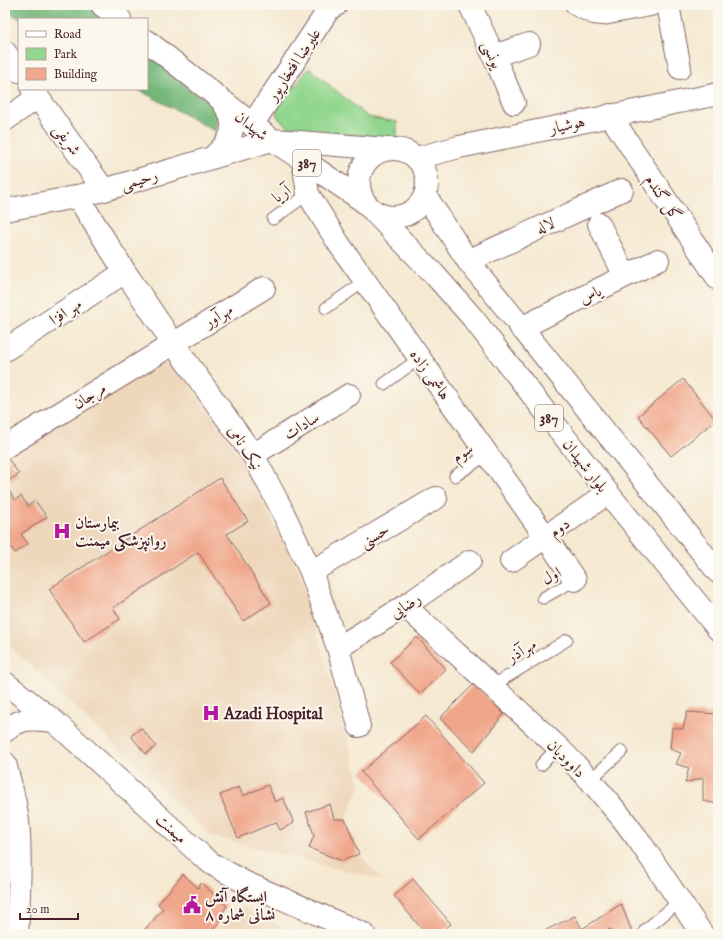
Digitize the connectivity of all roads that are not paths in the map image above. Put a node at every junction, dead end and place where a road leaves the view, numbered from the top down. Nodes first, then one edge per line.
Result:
1 (102, 5) edge
2 (336, 5) edge
3 (470, 5) edge
4 (577, 5) edge
5 (650, 5) edge
6 (668, 5) edge
7 (119, 18) edge
8 (148, 42) edge
9 (529, 44) dead end
10 (5, 52) edge
11 (494, 56) junction
12 (680, 68) dead end
13 (18, 70) edge
14 (35, 93) edge
15 (716, 97) edge
16 (222, 101) junction
17 (514, 103) dead end
18 (610, 115) junction
19 (5, 120) edge
20 (252, 125) junction
21 (272, 140) junction
22 (386, 149) junction
23 (213, 158) junction
24 (417, 158) junction
25 (303, 160) junction
26 (104, 190) junction
27 (622, 190) dead end
28 (308, 194) junction
29 (425, 195) junction
30 (77, 196) junction
31 (369, 207) junction
32 (5, 210) edge
33 (273, 219) dead end
34 (599, 224) dead end
35 (658, 260) dead end
36 (468, 261) junction
37 (124, 272) junction
38 (625, 276) junction
39 (718, 278) edge
40 (365, 281) junction
41 (264, 288) dead end
42 (326, 308) dead end
43 (521, 328) junction
44 (173, 343) junction
45 (5, 350) edge
46 (420, 358) junction
47 (384, 384) dead end
48 (349, 395) dead end
49 (5, 447) edge
50 (488, 454) junction
51 (253, 455) junction
52 (455, 476) dead end
53 (608, 493) junction
54 (436, 498) dead end
55 (546, 536) junction
56 (470, 561) dead end
57 (511, 561) dead end
58 (312, 572) junction
59 (718, 572) edge
60 (575, 580) joint
61 (543, 598) dead end
62 (405, 606) junction
63 (718, 629) edge
64 (567, 640) dead end
65 (338, 648) junction
66 (5, 683) edge
67 (492, 686) junction
68 (54, 721) junction
69 (359, 726) dead end
70 (5, 730) edge
71 (558, 747) junction
72 (622, 751) dead end
73 (5, 763) edge
74 (541, 765) dead end
75 (590, 780) junction
76 (680, 901) junction
77 (645, 930) dead end
78 (17, 934) edge
79 (364, 934) edge
80 (702, 934) edge

1 - 7 street
2 - 20 street, علیرضا افتخارپور
3 - 11 street, یونسی
4 - 5 street
6 - 12 street
8 - 16 street, شهیدان / 387
9 - 11 street
10 - 13 street
11 - 17 street, یونسی
14 - 19 street
14 - 26 street, شریفی
15 - 18 street, هوشیار
16 - 20 street, شهیدان / 387
16 - 23 street
18 - 24 street, هوشیار
18 - 39 street, گل گندم
20 - 21 street, شهیدان / 387
21 - 22 street
21 - 23 street, رحیمی
21 - 25 street, شهیدان / 387
22 - 24 street
22 - 31 street
23 - 26 street, رحیمی
24 - 29 street
25 - 28 street, هاشمی زاده
25 - 31 street, شهیدان / 387
26 - 30 street, رحیمی
27 - 36 street, لاله
28 - 33 lane, آریا
28 - 40 street, هاشمی زاده
29 - 31 street
29 - 36 street, 387
30 - 32 street, رحیمی
30 - 37 street, نیک نامی
31 - 53 street, بلوار شهیدان / 387
34 - 38 street
35 - 38 street, یاس
36 - 43 street, 387
37 - 44 street, نیک نامی
37 - 45 street, مهر افزا
38 - 43 street, یاس
40 - 42 lane
40 - 46 street, هاشمی زاده
41 - 44 street, مهرآور
43 - 59 street, 387
44 - 49 street, مرجان
44 - 51 street, نیک نامی
46 - 47 lane
46 - 50 street, هاشمی زاده
48 - 51 street, سادات
50 - 52 lane, سوم
50 - 55 street, هاشمی زاده
51 - 58 street, نیک نامی
53 - 55 street, دوم
53 - 63 street, بلوار شهیدان / 387
54 - 58 street, حسنی
55 - 57 street, دوم
55 - 60 street, هاشمی زاده
56 - 62 street, رضایی
58 - 65 street, نیک نامی
60 - 61 lane, اول
62 - 65 street, رضایی
62 - 67 street, داوودیان
64 - 67 lane, مهرآذر
65 - 69 street, نیک نامی
66 - 68 street, میمنت
67 - 71 street, داوودیان
68 - 70 street
68 - 79 street, میمنت
71 - 74 lane
71 - 75 street, داوودیان
72 - 75 lane
73 - 78 street
75 - 76 street, داوودیان
76 - 77 lane
76 - 80 street, داوودیان

